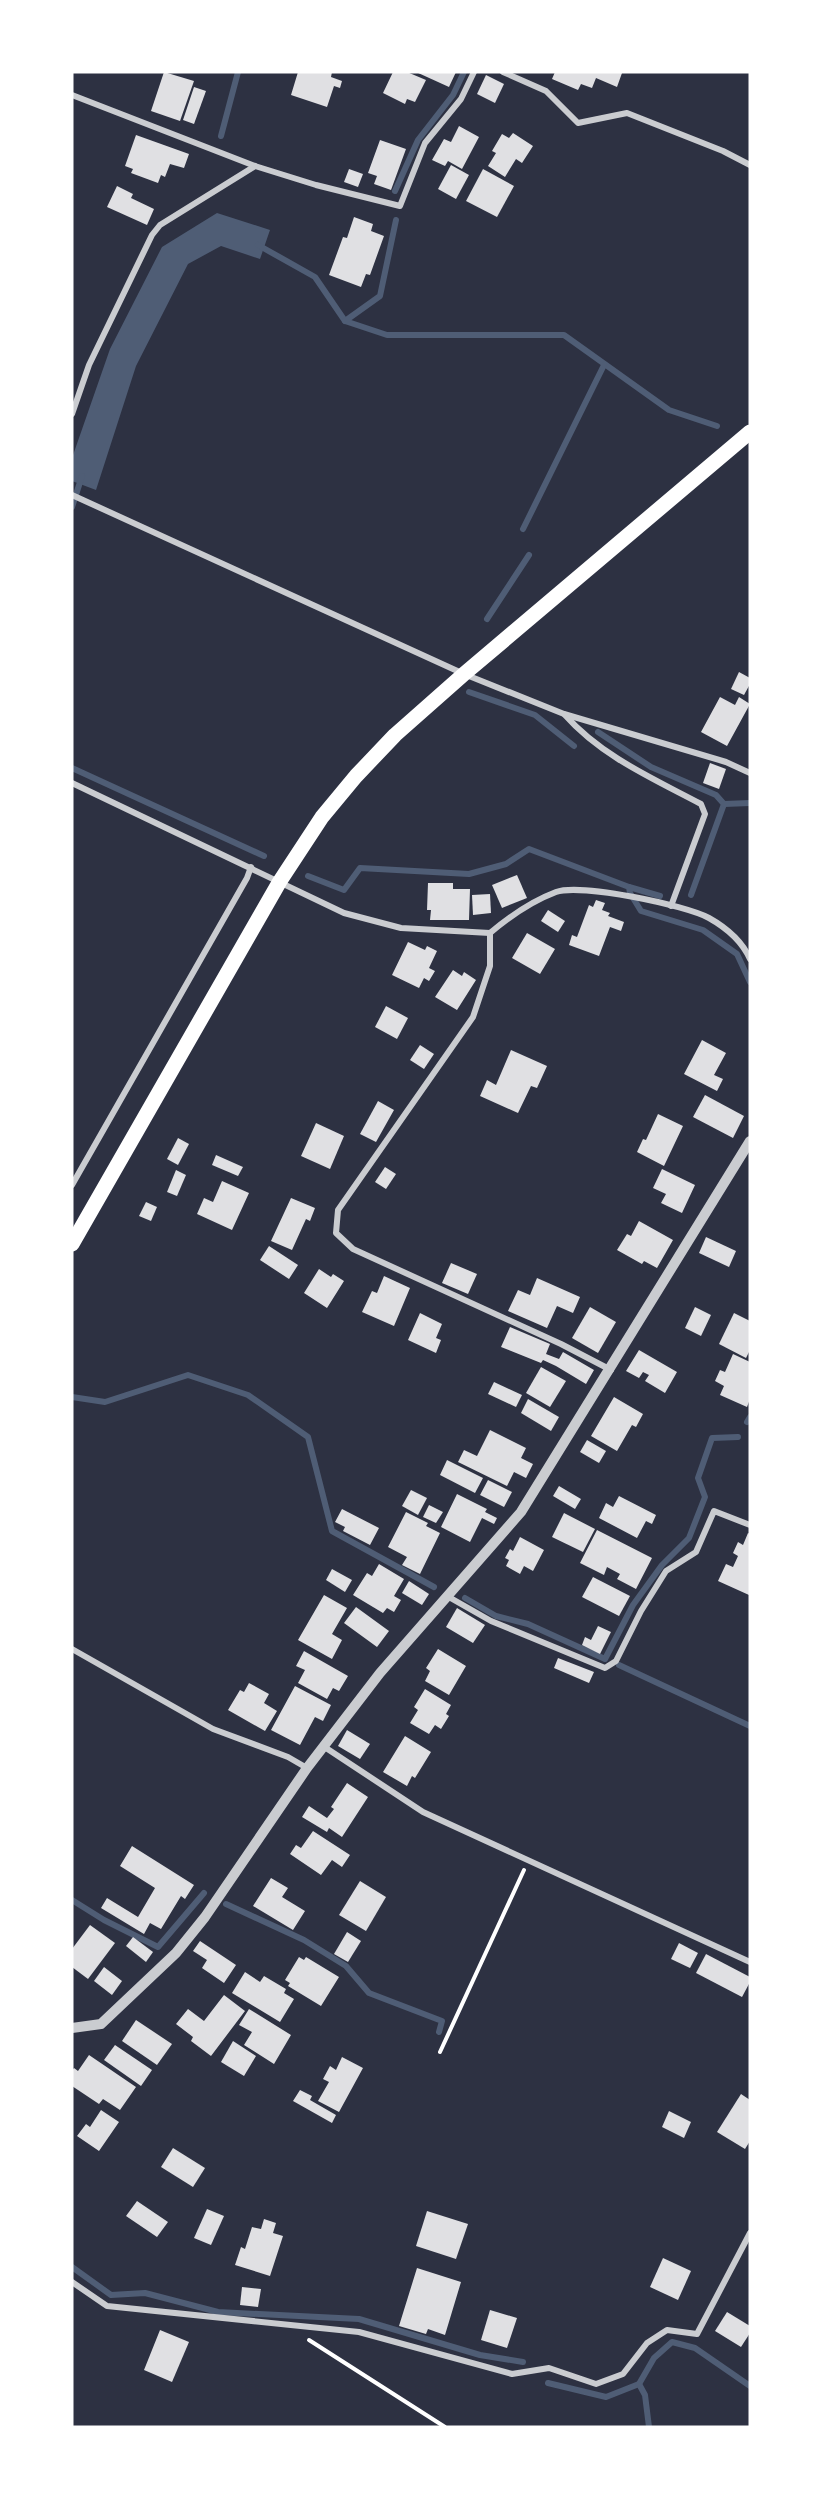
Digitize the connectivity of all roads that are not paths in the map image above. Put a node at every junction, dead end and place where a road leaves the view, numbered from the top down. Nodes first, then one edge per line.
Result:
1 (474, 72) edge
2 (503, 72) edge
3 (72, 95) edge
4 (750, 165) edge
5 (255, 166) junction
6 (72, 414) edge
7 (750, 432) edge
8 (72, 495) edge
9 (464, 674) junction
10 (564, 714) junction
11 (750, 773) edge
12 (72, 783) edge
13 (251, 867) junction
14 (280, 881) junction
15 (671, 906) junction
16 (490, 933) junction
17 (750, 959) edge
18 (750, 1141) edge
19 (72, 1185) edge
20 (72, 1244) edge
21 (610, 1370) junction
22 (750, 1525) edge
23 (447, 1596) junction
24 (72, 1649) edge
25 (323, 1746) junction
26 (307, 1768) junction
27 (750, 1962) edge
28 (72, 2028) edge
29 (750, 2233) edge
30 (72, 2282) edge

1 - 5 street
2 - 4 street
3 - 5 street
5 - 6 street
7 - 9 main road
8 - 9 street
9 - 10 street
9 - 14 main road
10 - 11 street
10 - 15 street
12 - 13 street
13 - 14 street
13 - 19 street
14 - 16 street
14 - 20 main road
15 - 16 street
15 - 17 street
16 - 21 street
18 - 21 street
21 - 23 street
22 - 23 street
23 - 25 street
24 - 26 street
25 - 26 street
25 - 27 street
26 - 28 street
29 - 30 street

